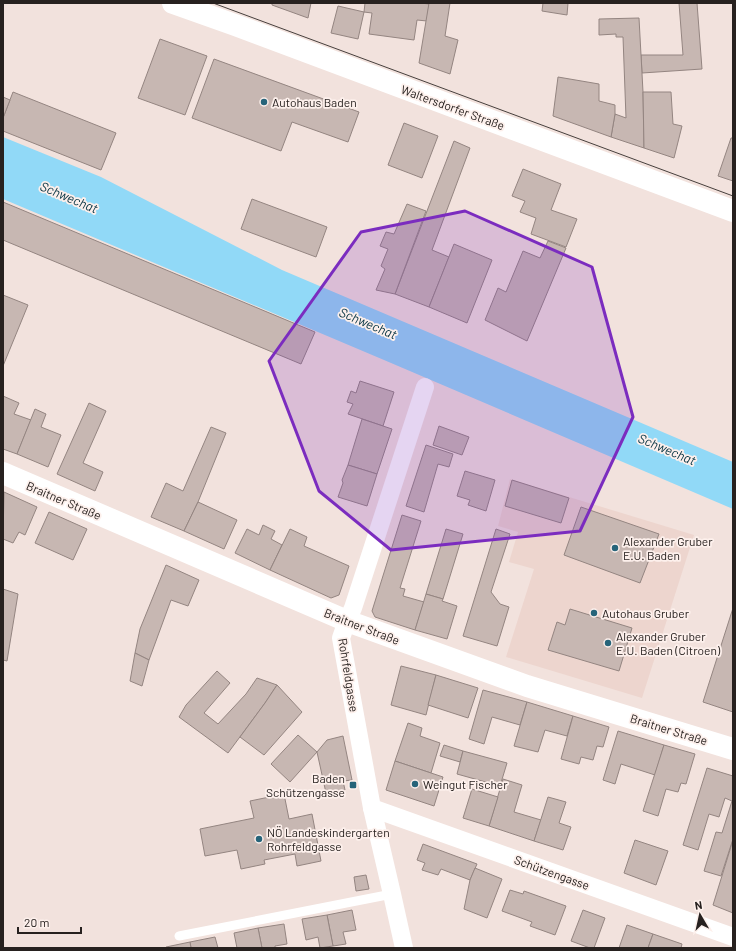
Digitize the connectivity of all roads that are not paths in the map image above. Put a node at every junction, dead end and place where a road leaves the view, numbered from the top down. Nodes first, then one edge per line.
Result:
1 (173, 3) edge
2 (733, 211) edge
3 (425, 387) dead end
4 (3, 473) edge
5 (347, 621) junction
6 (733, 749) edge
7 (372, 808) junction
8 (392, 894) junction
9 (180, 936) dead end
10 (733, 937) edge
11 (404, 948) edge

1 - 2 main road, Waltersdorfer Straße
3 - 5 street, Rohrfeldgasse
4 - 5 main road, Braitner Straße
5 - 6 main road, Braitner Straße
5 - 7 street, Rohrfeldgasse
7 - 8 street, Rohrfeldgasse
7 - 10 street, Schützengasse
8 - 9 lane
8 - 11 street, Rohrfeldgasse

